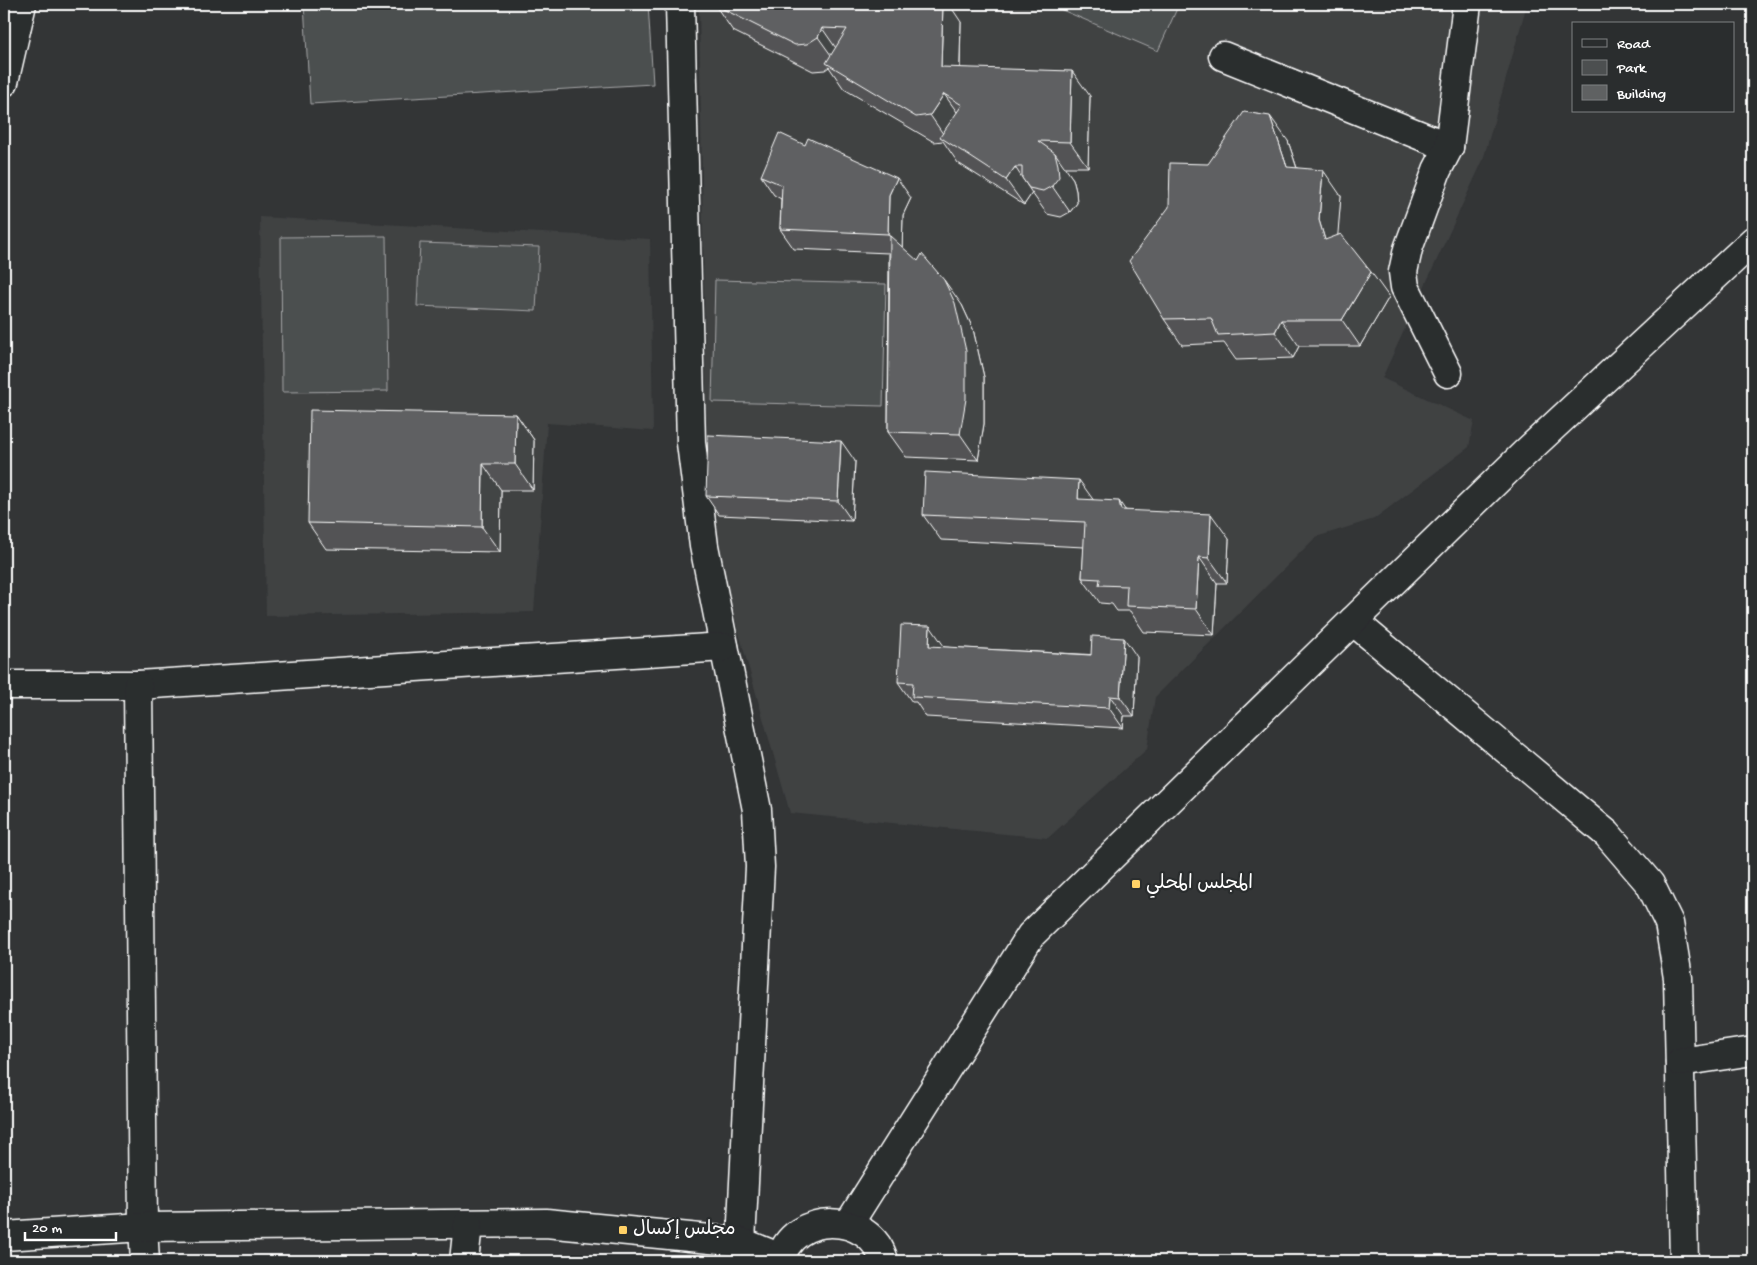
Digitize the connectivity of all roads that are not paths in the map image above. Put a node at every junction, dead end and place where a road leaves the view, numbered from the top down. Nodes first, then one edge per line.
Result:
1 (22, 4) edge
2 (680, 4) edge
3 (1467, 4) edge
4 (1222, 56) dead end
5 (4, 82) edge
6 (1449, 147) junction
7 (1753, 241) edge
8 (1448, 374) dead end
9 (1353, 621) junction
10 (724, 647) junction
11 (4, 685) edge
12 (138, 685) junction
13 (1753, 1051) edge
14 (1680, 1062) junction
15 (468, 1224) junction
16 (848, 1225) junction
17 (143, 1227) junction
18 (4, 1236) edge
19 (741, 1242) junction
20 (780, 1260) edge
21 (145, 1261) edge
22 (464, 1261) edge
23 (884, 1261) edge
24 (1684, 1261) edge

1 - 5 street
2 - 10 street
3 - 6 street
4 - 6 street
6 - 8 street
7 - 9 street
9 - 14 street
9 - 16 street
10 - 12 street
10 - 19 street
11 - 12 street
12 - 17 street
13 - 14 street
14 - 24 street
15 - 17 street
15 - 19 street
15 - 22 street
16 - 20 street
16 - 23 street
17 - 18 street
17 - 21 street
19 - 20 street

